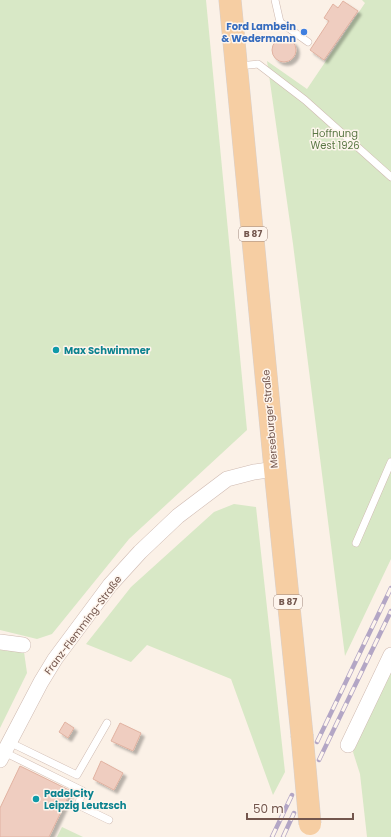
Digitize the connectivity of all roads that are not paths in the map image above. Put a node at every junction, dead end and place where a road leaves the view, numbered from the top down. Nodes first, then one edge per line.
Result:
1 (230, 0) edge
2 (275, 0) edge
3 (308, 42) dead end
4 (237, 66) junction
5 (391, 177) edge
6 (391, 462) edge
7 (275, 469) junction
8 (356, 543) dead end
9 (0, 642) edge
10 (23, 645) dead end
11 (391, 655) edge
12 (107, 723) dead end
13 (348, 745) dead end
14 (4, 752) edge
15 (109, 820) dead end
16 (311, 830) edge

1 - 4 main road, Merseburger Straße / B 87
2 - 3 lane
4 - 5 lane
4 - 7 main road, Merseburger Straße / B 87
6 - 8 lane
7 - 14 street, Franz-Flemming-Straße
7 - 16 main road, Merseburger Straße / B 87, bridge
9 - 10 street
11 - 13 street
12 - 14 lane
14 - 15 lane

